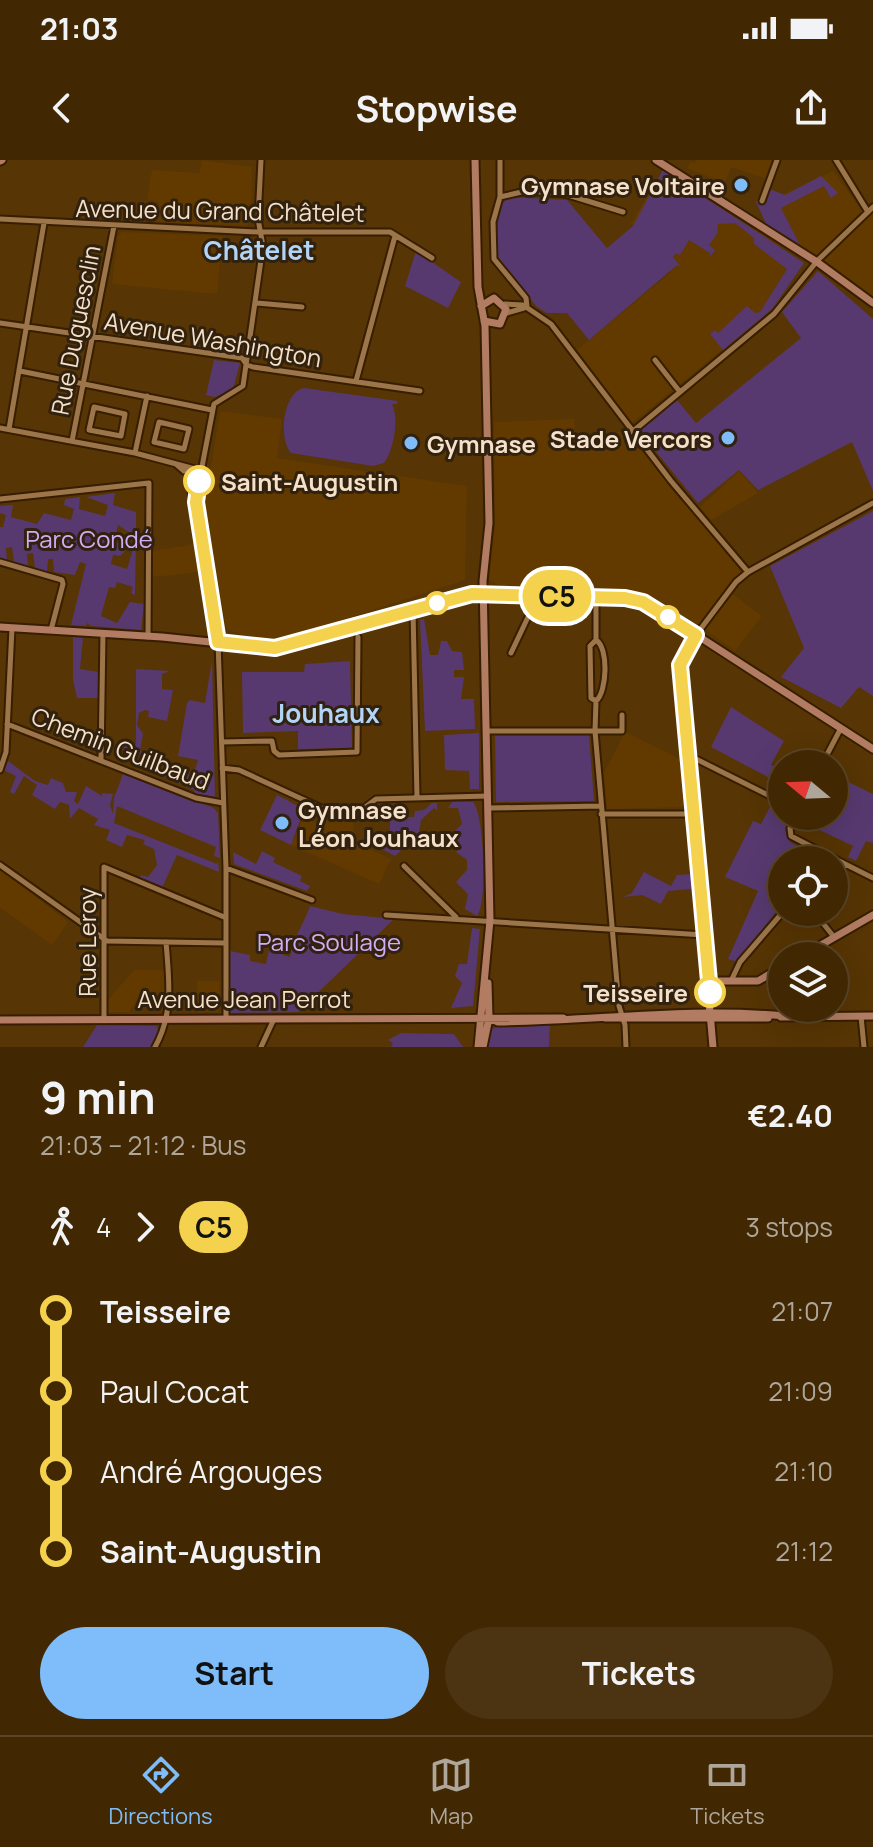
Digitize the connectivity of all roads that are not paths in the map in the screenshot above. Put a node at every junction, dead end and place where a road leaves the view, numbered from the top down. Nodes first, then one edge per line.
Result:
1 (261, 160) edge
2 (475, 160) edge
3 (500, 160) edge
4 (656, 160) edge
5 (777, 160) edge
6 (836, 160) edge
7 (500, 197) junction
8 (762, 201) dead end
9 (870, 210) edge
10 (623, 212) dead end
11 (0, 219) edge
12 (44, 223) junction
13 (114, 226) junction
14 (261, 232) junction
15 (395, 235) junction
16 (432, 258) dead end
17 (817, 262) junction
18 (479, 291) junction
19 (490, 299) junction
20 (257, 303) junction
21 (873, 303) edge
22 (481, 306) junction
23 (302, 307) dead end
24 (527, 308) junction
25 (506, 309) junction
26 (484, 321) junction
27 (0, 323) edge
28 (496, 325) junction
29 (27, 327) junction
30 (94, 336) junction
31 (485, 340) junction
32 (655, 360) dead end
33 (247, 365) junction
34 (20, 371) junction
35 (356, 381) junction
36 (84, 384) junction
37 (420, 391) dead end
38 (680, 392) junction
39 (147, 396) junction
40 (212, 410) junction
41 (0, 428) edge
42 (9, 429) junction
43 (89, 430) joint
44 (632, 432) junction
45 (72, 441) junction
46 (170, 446) joint
47 (135, 453) junction
48 (173, 462) junction
49 (199, 470) junction
50 (184, 471) junction
51 (191, 490) junction
52 (0, 499) edge
53 (196, 500) junction
54 (873, 503) edge
55 (0, 562) edge
56 (748, 572) junction
57 (484, 593) junction
58 (538, 596) junction
59 (596, 597) junction
60 (413, 610) junction
61 (0, 627) edge
62 (12, 628) junction
63 (51, 630) junction
64 (103, 633) junction
65 (696, 635) junction
66 (148, 637) junction
67 (358, 637) dead end
68 (596, 640) junction
69 (218, 642) junction
70 (511, 653) dead end
71 (596, 701) junction
72 (622, 715) dead end
73 (7, 724) junction
74 (841, 728) junction
75 (488, 731) junction
76 (595, 731) junction
77 (222, 742) junction
78 (873, 749) edge
79 (829, 750) edge
80 (688, 755) junction
81 (101, 759) junction
82 (222, 768) junction
83 (0, 770) edge
84 (768, 795) edge
85 (489, 796) junction
86 (417, 797) junction
87 (223, 803) junction
88 (489, 808) junction
89 (601, 810) junction
90 (694, 814) junction
91 (790, 830) edge
92 (810, 846) edge
93 (0, 865) edge
94 (404, 866) dead end
95 (848, 866) edge
96 (226, 868) junction
97 (873, 878) edge
98 (312, 900) dead end
99 (386, 915) dead end
100 (873, 915) edge
101 (224, 917) junction
102 (456, 917) junction
103 (490, 920) junction
104 (772, 926) edge
105 (827, 926) edge
106 (612, 928) junction
107 (705, 935) junction
108 (834, 937) junction
109 (104, 939) junction
110 (166, 942) junction
111 (826, 942) edge
112 (224, 943) junction
113 (735, 972) junction
114 (768, 975) edge
115 (710, 981) junction
116 (731, 981) junction
117 (744, 981) junction
118 (712, 1016) junction
119 (861, 1016) junction
120 (873, 1016) edge
121 (622, 1017) junction
122 (104, 1018) junction
123 (226, 1018) junction
124 (275, 1018) junction
125 (485, 1018) junction
126 (168, 1019) junction
127 (0, 1020) edge
128 (155, 1047) edge
129 (261, 1047) edge
130 (481, 1047) edge
131 (626, 1047) edge
132 (713, 1047) edge
133 (864, 1047) edge

1 - 14 street
2 - 18 main road
3 - 7 street
4 - 17 main road
5 - 8 street
6 - 9 street
7 - 10 street
7 - 24 street
9 - 17 street
11 - 12 street, Avenue du Grand Châtelet
12 - 13 street, Avenue du Grand Châtelet
12 - 29 street
13 - 14 street, Avenue du Grand Châtelet
13 - 30 street, Rue Duguesclin
14 - 15 street, Avenue du Grand Châtelet
14 - 20 street
15 - 16 street, Avenue du Grand Châtelet
15 - 35 street
17 - 21 main road
17 - 38 street
18 - 19 main road
18 - 22 main road
19 - 22 main road
19 - 25 main road
20 - 23 street
20 - 33 street
22 - 26 main road
24 - 25 street
24 - 44 street
25 - 28 main road
26 - 28 main road
26 - 31 main road
27 - 29 street, Avenue Washington
28 - 31 main road
29 - 30 street, Avenue Washington
29 - 34 street
30 - 33 street, Avenue Washington
30 - 36 street, Rue Duguesclin
31 - 57 main road
32 - 38 street
33 - 35 street, Avenue Washington
33 - 40 street
34 - 36 street
34 - 42 street
35 - 37 street, Avenue Washington
36 - 39 street
36 - 45 street, Rue Duguesclin
38 - 44 street
39 - 40 street
39 - 47 street
40 - 49 street
41 - 42 street
42 - 45 street
43 - 43 street
44 - 56 street
45 - 47 street
46 - 46 street
47 - 48 street
48 - 49 street
48 - 50 street
49 - 50 street
49 - 51 street
49 - 53 street
50 - 51 street
51 - 53 street
52 - 66 street
53 - 69 street
54 - 56 street
55 - 63 street
56 - 65 street
57 - 58 main road
57 - 60 main road
57 - 75 main road
58 - 59 main road
58 - 70 street
59 - 65 main road
59 - 68 street
60 - 69 main road
60 - 86 street
61 - 62 main road
62 - 63 main road
62 - 73 street
63 - 64 main road
64 - 66 main road
64 - 81 street
65 - 74 main road
65 - 80 main road
66 - 69 main road
67 - 77 street
68 - 71 street
68 - 71 street
69 - 77 street
71 - 76 street
72 - 76 street
73 - 81 street, Chemin Guilbaud
73 - 83 street
74 - 78 main road
74 - 79 street
75 - 76 street
75 - 85 main road
76 - 89 street
77 - 82 street
80 - 84 street
80 - 90 main road
81 - 87 street, Chemin Guilbaud
82 - 86 street
82 - 87 street
85 - 86 street
85 - 88 main road
87 - 96 street
88 - 89 street
88 - 103 main road
89 - 90 street
89 - 106 street
90 - 107 main road
91 - 92 street
93 - 109 street
94 - 102 street
95 - 97 street
96 - 98 street
96 - 101 street
99 - 102 street
100 - 108 main road
101 - 109 street, Rue Leroy
101 - 112 street
102 - 103 street
103 - 106 street
103 - 125 main road
104 - 113 street
105 - 108 street
106 - 107 street
106 - 121 street
107 - 115 main road
108 - 111 main road
109 - 110 street
109 - 122 street, Rue Leroy
110 - 112 street
110 - 126 street
112 - 123 street
113 - 116 street
113 - 117 street
114 - 117 main road
115 - 116 main road
115 - 118 main road
116 - 117 main road
118 - 119 main road, Avenue Jean Perrot
118 - 121 main road, Avenue Jean Perrot
118 - 132 main road
119 - 120 main road, Avenue Jean Perrot
119 - 133 street
121 - 125 main road, Avenue Jean Perrot
121 - 131 street
122 - 126 main road, Avenue Jean Perrot
122 - 127 main road, Avenue Jean Perrot
123 - 124 main road, Avenue Jean Perrot
123 - 126 main road, Avenue Jean Perrot
124 - 125 main road, Avenue Jean Perrot
124 - 129 street
125 - 130 main road
126 - 128 street

